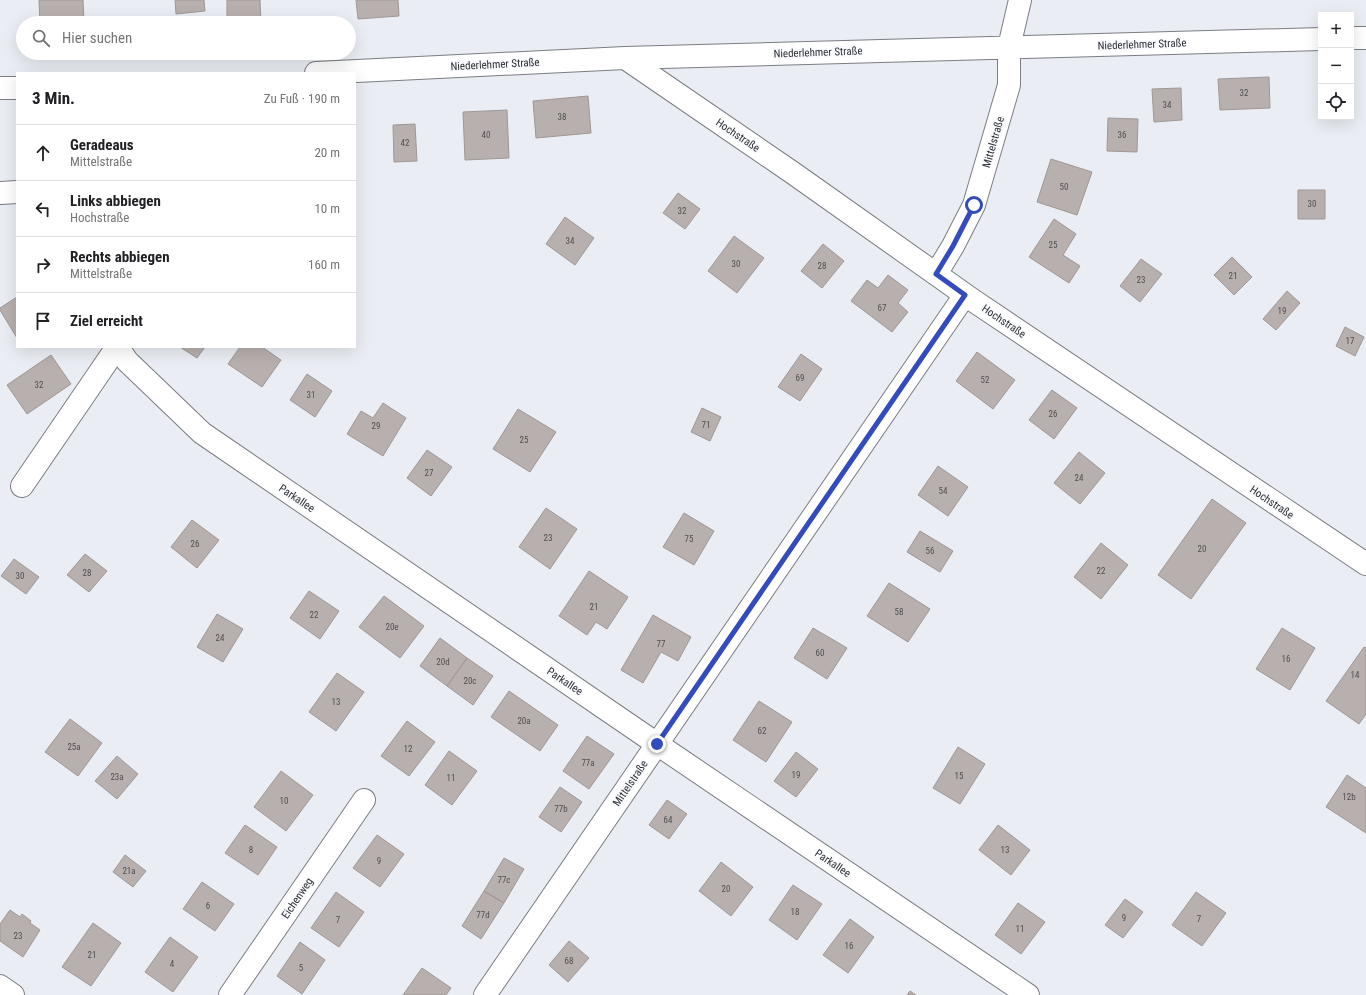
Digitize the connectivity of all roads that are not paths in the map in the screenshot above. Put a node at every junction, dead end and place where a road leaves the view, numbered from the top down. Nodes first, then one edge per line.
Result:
1 (1020, 0) edge
2 (1354, 38) edge
3 (1366, 38) edge
4 (1318, 39) edge
5 (1009, 47) junction
6 (625, 58) junction
7 (337, 72) edge
8 (0, 88) edge
9 (16, 88) edge
10 (16, 192) edge
11 (0, 193) edge
12 (936, 274) junction
13 (965, 295) junction
14 (117, 348) edge
15 (119, 348) edge
16 (22, 486) dead end
17 (1366, 564) edge
18 (657, 744) junction
19 (364, 800) dead end
20 (0, 986) edge
21 (13, 995) edge
22 (230, 995) edge
23 (485, 995) edge
24 (1028, 995) edge

1 - 5 street, Mittelstraße
2 - 3 street
4 - 5 street, Niederlehmer Straße
5 - 6 street, Niederlehmer Straße
5 - 12 street, Mittelstraße
6 - 7 street, Niederlehmer Straße
6 - 12 street, Hochstraße
8 - 9 street
10 - 11 street
12 - 13 street, Hochstraße
13 - 17 street, Hochstraße
13 - 18 street, Mittelstraße
14 - 16 street
15 - 18 street, Parkallee
18 - 23 street, Mittelstraße
18 - 24 street, Parkallee
19 - 22 street, Eichenweg
20 - 21 street

